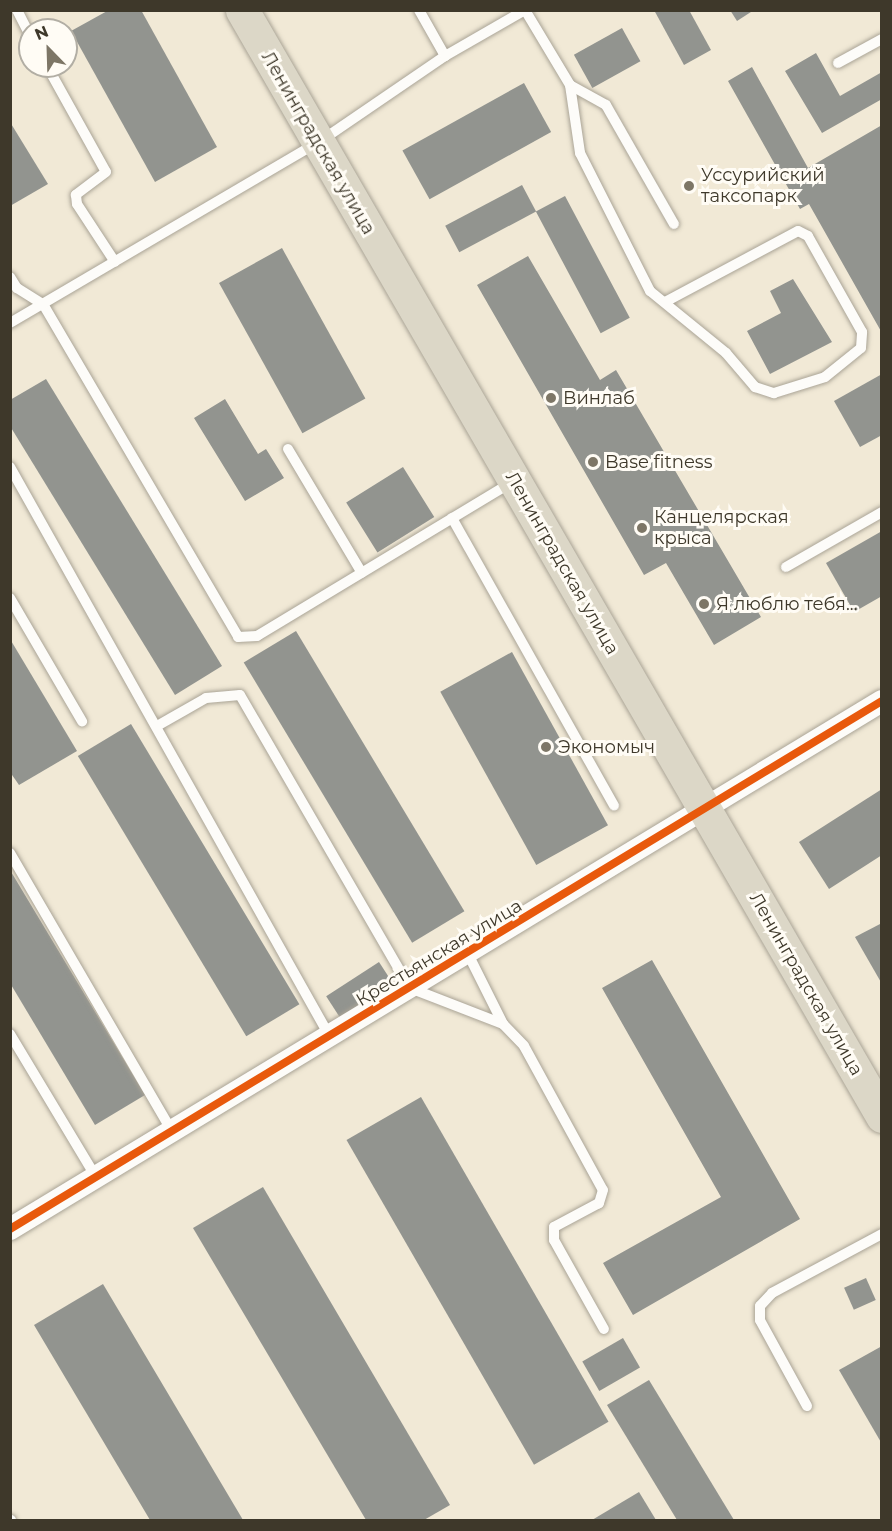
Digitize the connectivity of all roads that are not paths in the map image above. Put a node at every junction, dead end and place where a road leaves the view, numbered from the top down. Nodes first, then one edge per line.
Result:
1 (242, 10) edge
2 (419, 10) edge
3 (525, 10) edge
4 (882, 39) edge
5 (445, 56) junction
6 (838, 63) dead end
7 (54, 78) edge
8 (570, 85) junction
9 (319, 142) junction
10 (674, 224) dead end
11 (115, 262) junction
12 (10, 277) edge
13 (665, 302) junction
14 (43, 304) junction
15 (10, 323) edge
16 (288, 449) dead end
17 (10, 467) edge
18 (514, 480) junction
19 (882, 512) edge
20 (452, 518) junction
21 (786, 567) dead end
22 (362, 573) junction
23 (10, 598) edge
24 (882, 701) edge
25 (81, 721) dead end
26 (157, 726) junction
27 (703, 805) junction
28 (614, 806) dead end
29 (10, 853) edge
30 (468, 954) junction
31 (410, 988) junction
32 (503, 1024) junction
33 (10, 1034) edge
34 (330, 1037) junction
35 (882, 1116) edge
36 (172, 1131) junction
37 (96, 1177) junction
38 (13, 1222) edge
39 (882, 1234) edge
40 (604, 1329) dead end
41 (807, 1406) dead end

1 - 9 highway, Ленинградская улица
2 - 5 lane
3 - 5 lane
3 - 8 lane
4 - 6 lane
5 - 9 lane
7 - 11 lane
8 - 10 lane
8 - 13 lane
9 - 11 lane
9 - 18 highway, Ленинградская улица
11 - 14 lane
12 - 14 lane
13 - 13 lane
14 - 15 lane
14 - 22 lane
16 - 22 lane
17 - 26 lane
18 - 20 lane
18 - 27 highway, Ленинградская улица
19 - 21 lane
20 - 22 lane
20 - 28 lane
23 - 25 lane
24 - 27 street, Крестьянская улица
26 - 31 lane
26 - 34 lane
27 - 30 street, Крестьянская улица
27 - 35 highway, Ленинградская улица
29 - 36 lane
30 - 31 street, Крестьянская улица
30 - 32 lane
31 - 32 lane
31 - 34 street, Крестьянская улица
32 - 40 lane
33 - 37 lane
34 - 36 street, Крестьянская улица
36 - 37 street, Крестьянская улица
37 - 38 street, Крестьянская улица
39 - 41 lane

